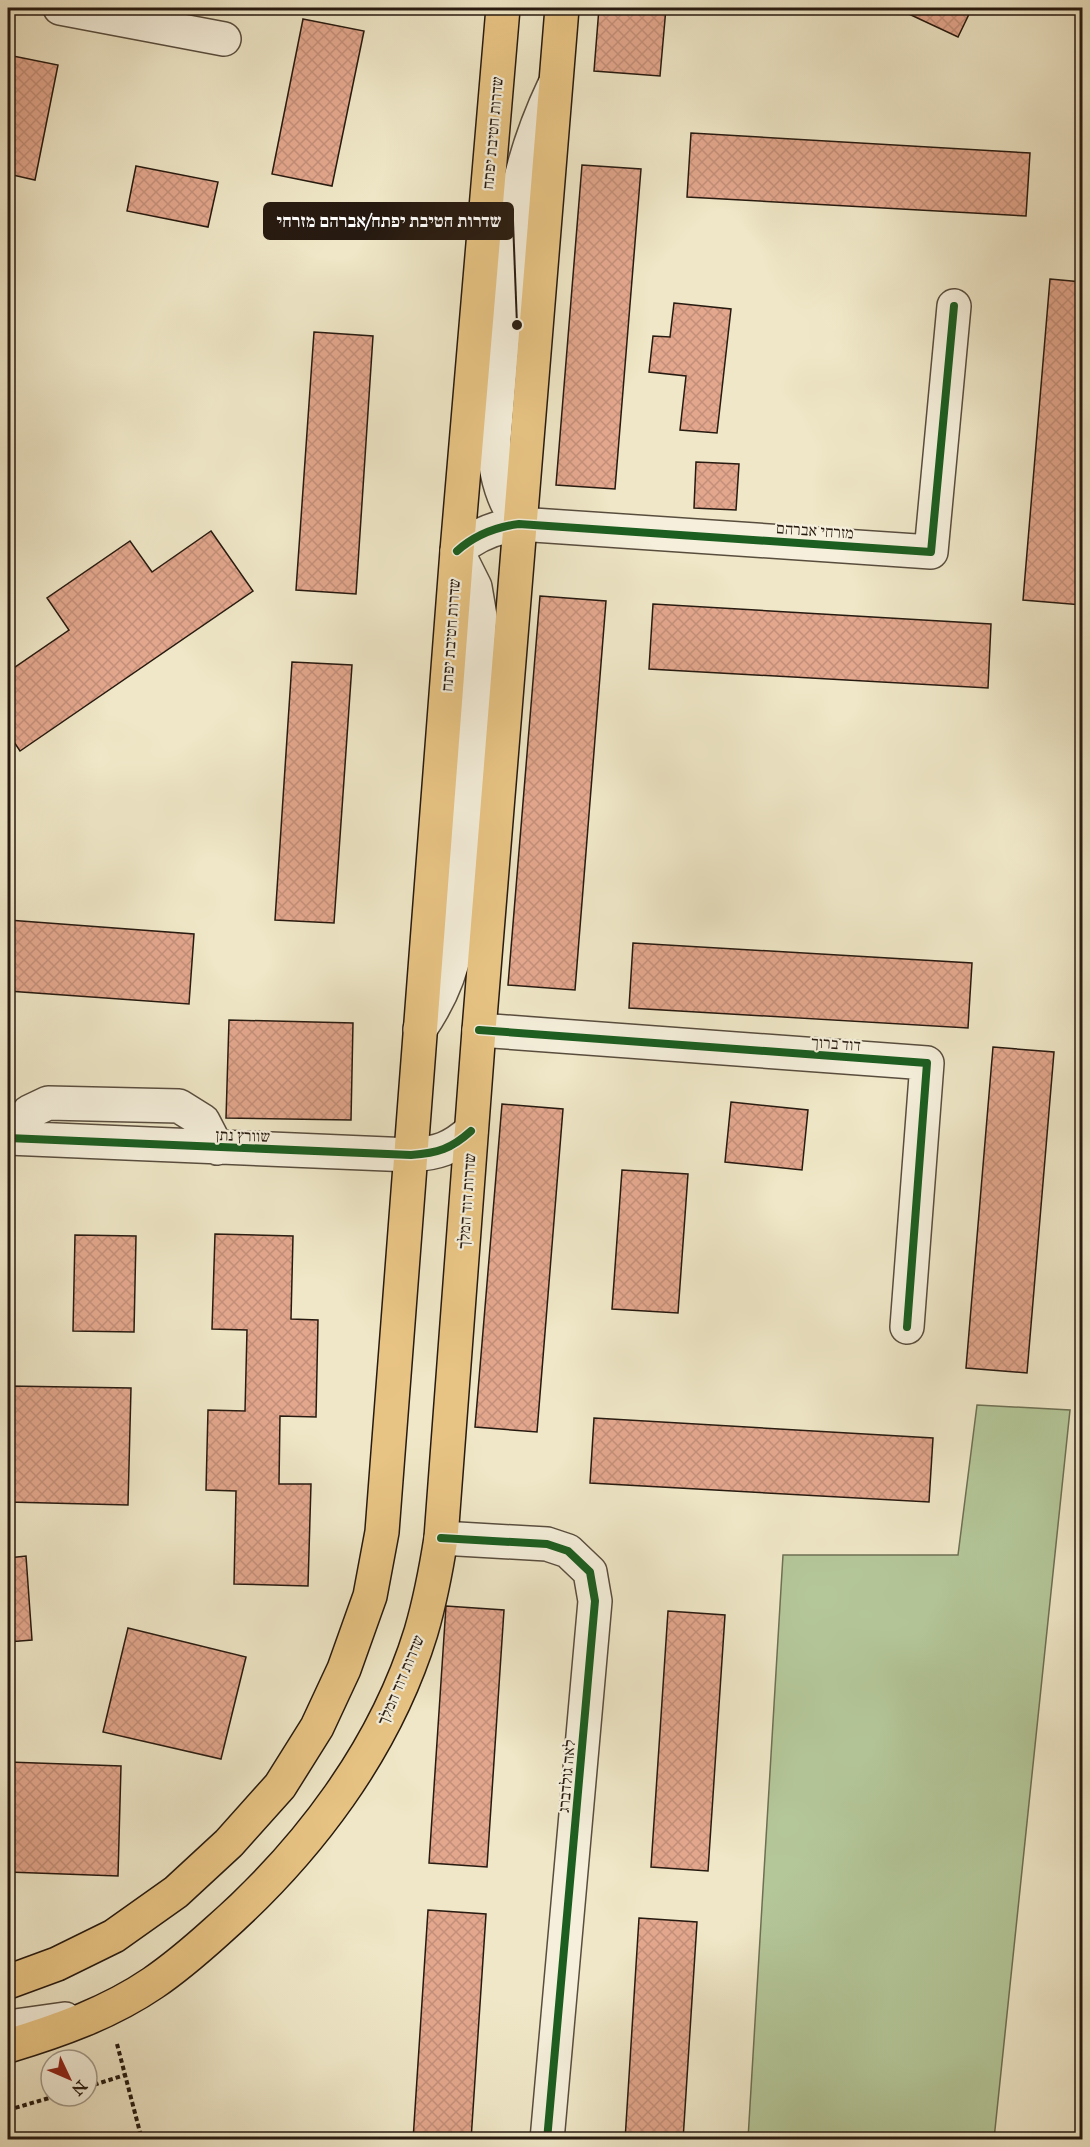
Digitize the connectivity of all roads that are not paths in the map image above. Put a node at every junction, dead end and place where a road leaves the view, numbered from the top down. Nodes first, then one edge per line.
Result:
1 (60, 8) edge
2 (503, 8) edge
3 (562, 8) edge
4 (224, 39) dead end
5 (954, 306) dead end
6 (519, 524) junction
7 (457, 551) junction
8 (479, 1030) junction
9 (471, 1131) junction
10 (10, 1138) edge
11 (411, 1155) junction
12 (907, 1327) dead end
13 (441, 1538) junction
14 (8, 1982) edge
15 (101, 2012) junction
16 (8, 2027) edge
17 (8, 2046) edge
18 (547, 2139) edge

1 - 4 street
2 - 7 main road, שדרות חטיבת יפתח
3 - 6 main road
5 - 6 street, מזרחי אברהם
6 - 7 street, מזרחי אברהם
6 - 8 main road
7 - 11 main road, שדרות חטיבת יפתח
8 - 9 main road
8 - 12 street, דוד ברוך
9 - 11 street, שוורץ נתן
9 - 13 main road, שדרות דוד המלך
10 - 11 street, שוורץ נתן
11 - 14 main road
13 - 15 main road, שדרות דוד המלך
13 - 18 street, לאה גולדברג
15 - 16 street
15 - 17 main road, שדרות דוד המלך

